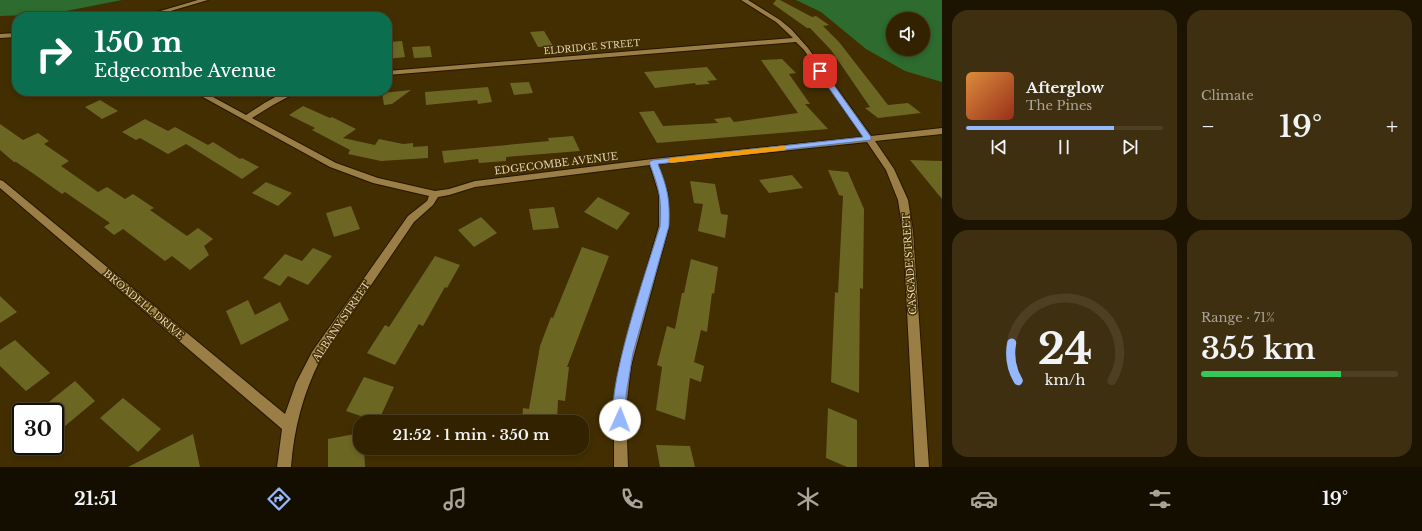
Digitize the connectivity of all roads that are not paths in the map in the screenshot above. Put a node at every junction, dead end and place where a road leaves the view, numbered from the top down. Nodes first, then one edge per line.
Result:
1 (205, 0) edge
2 (744, 0) edge
3 (170, 12) edge
4 (12, 35) edge
5 (0, 36) edge
6 (798, 40) junction
7 (392, 73) edge
8 (205, 96) edge
9 (285, 96) edge
10 (246, 118) junction
11 (942, 131) edge
12 (868, 138) junction
13 (653, 162) junction
14 (0, 183) edge
15 (435, 194) junction
16 (288, 425) junction
17 (284, 467) edge
18 (621, 467) edge
19 (922, 467) edge

1 - 3 street
2 - 6 street, CASCADE STREET
4 - 5 street
6 - 7 street, ELDRIDGE STREET
6 - 12 street, CASCADE STREET
8 - 10 street, EDGECOMBE AVENUE
9 - 10 street
10 - 15 street, EDGECOMBE AVENUE
11 - 12 street, EDGECOMBE AVENUE
12 - 13 street, EDGECOMBE AVENUE
12 - 19 street, CASCADE STREET
13 - 15 street, EDGECOMBE AVENUE
13 - 18 street
14 - 16 street, BROADELL DRIVE
15 - 16 street, ALBANY STREET
16 - 17 street, ALBANY STREET

